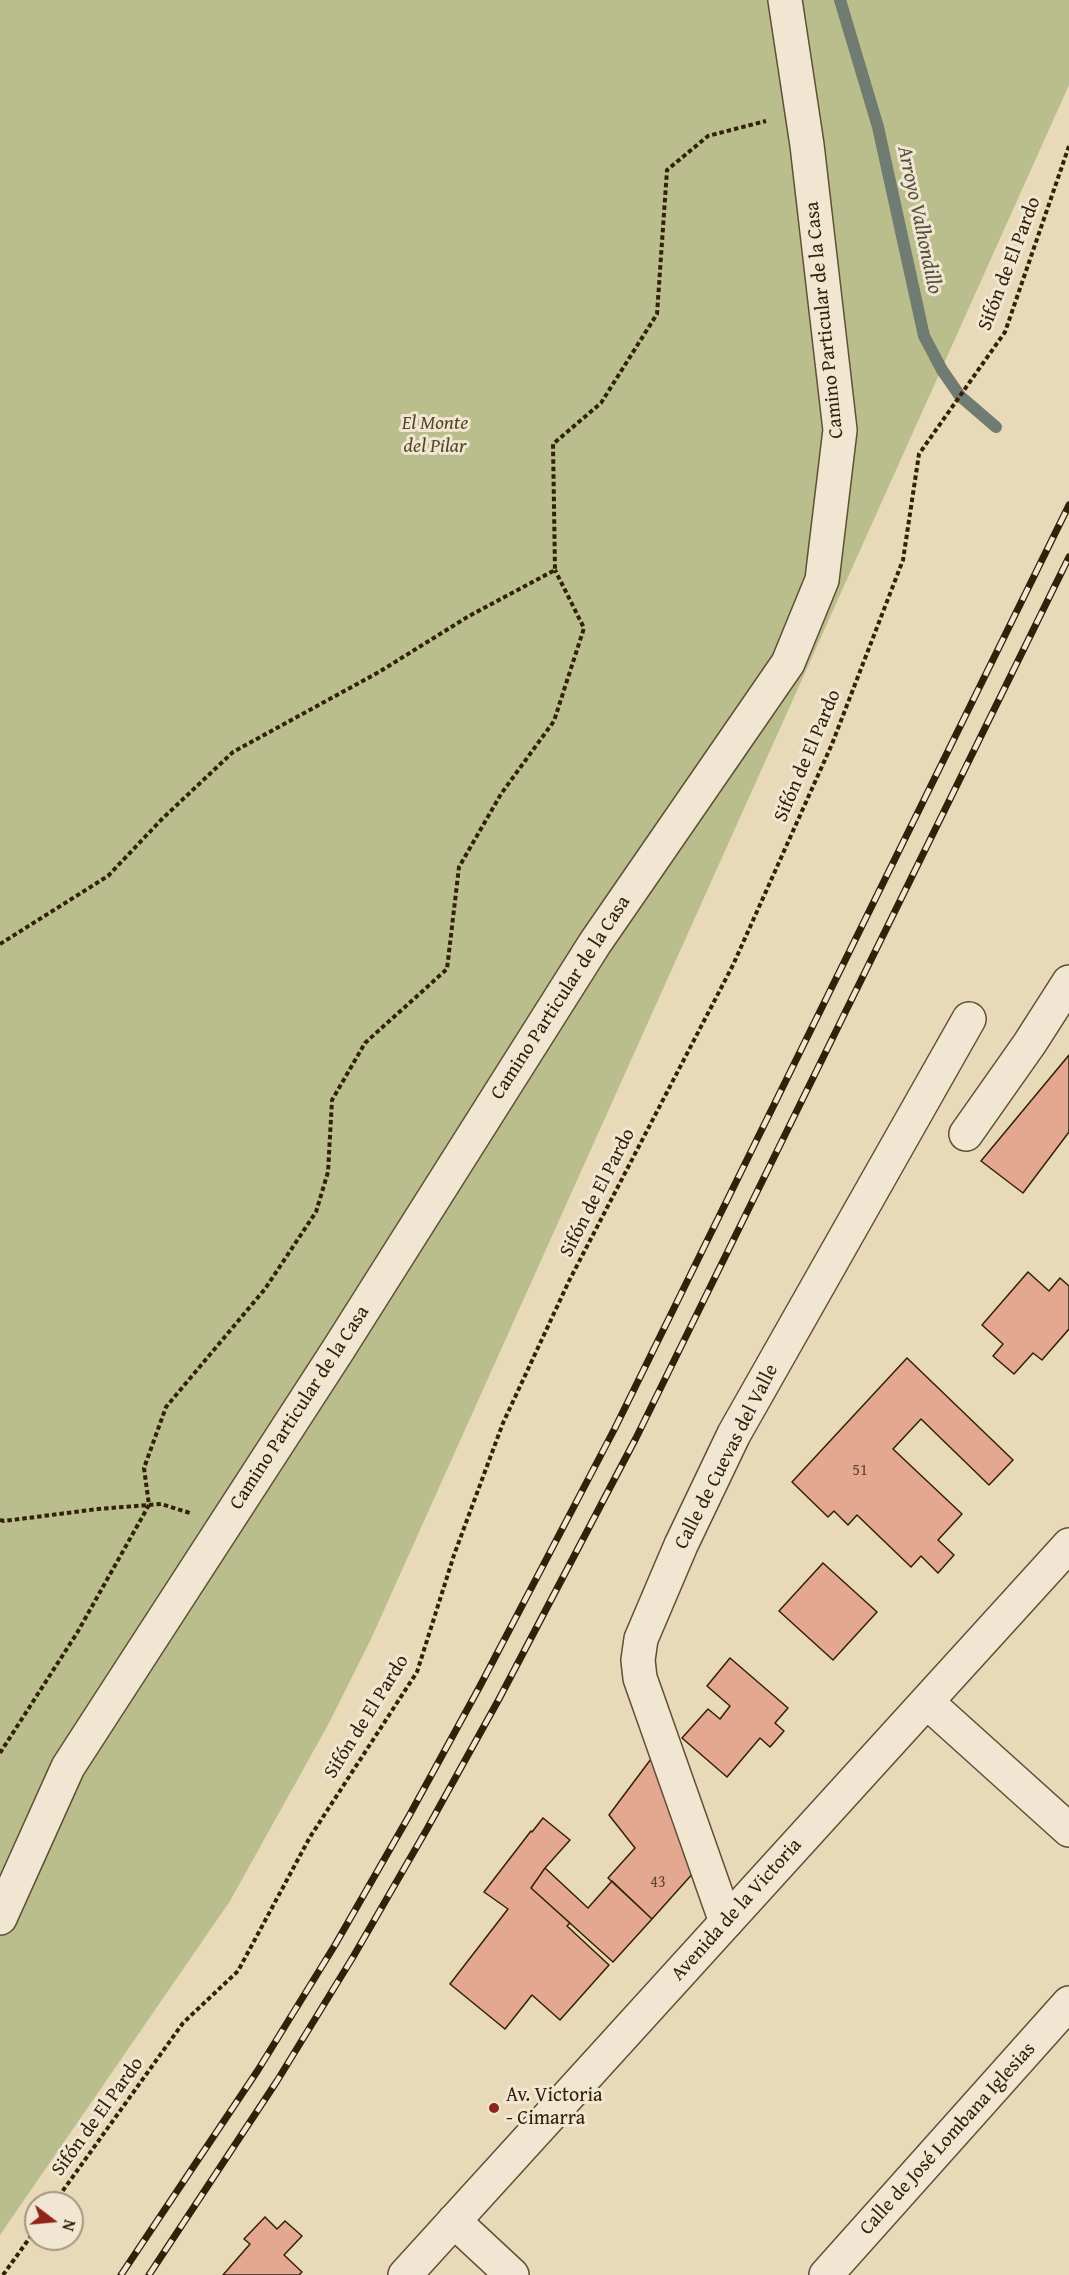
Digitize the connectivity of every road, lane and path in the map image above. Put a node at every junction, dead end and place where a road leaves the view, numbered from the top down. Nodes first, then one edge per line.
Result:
1 (785, 0) edge
2 (807, 145) junction
3 (1069, 146) edge
4 (555, 570) junction
5 (0, 944) edge
6 (1069, 981) edge
7 (969, 1019) dead end
8 (966, 1134) dead end
9 (149, 1505) junction
10 (0, 1520) edge
11 (225, 1524) junction
12 (1069, 1545) edge
13 (927, 1702) junction
14 (0, 1753) edge
15 (1069, 1830) edge
16 (0, 1918) edge
17 (726, 1922) junction
18 (1069, 2003) edge
19 (63, 2191) edge
20 (454, 2221) junction
21 (24, 2246) edge
22 (3, 2275) edge
23 (405, 2275) edge
24 (512, 2275) edge
25 (826, 2275) edge

1 - 2 street, Camino Particular de la Casa
2 - 4 path
2 - 11 street, Camino Particular de la Casa
3 - 19 path, Sifón de El Pardo
4 - 5 path
4 - 9 path
6 - 8 street
7 - 17 street, Calle de Cuevas del Valle
9 - 10 path
9 - 11 path
9 - 14 path
11 - 16 street, Camino Particular de la Casa
12 - 13 street, Avenida de la Victoria
13 - 15 street
13 - 17 street, Avenida de la Victoria
17 - 20 street, Avenida de la Victoria
18 - 25 street, Calle de José Lombana Iglesias
20 - 23 street, Avenida de la Victoria
20 - 24 street
21 - 22 path

